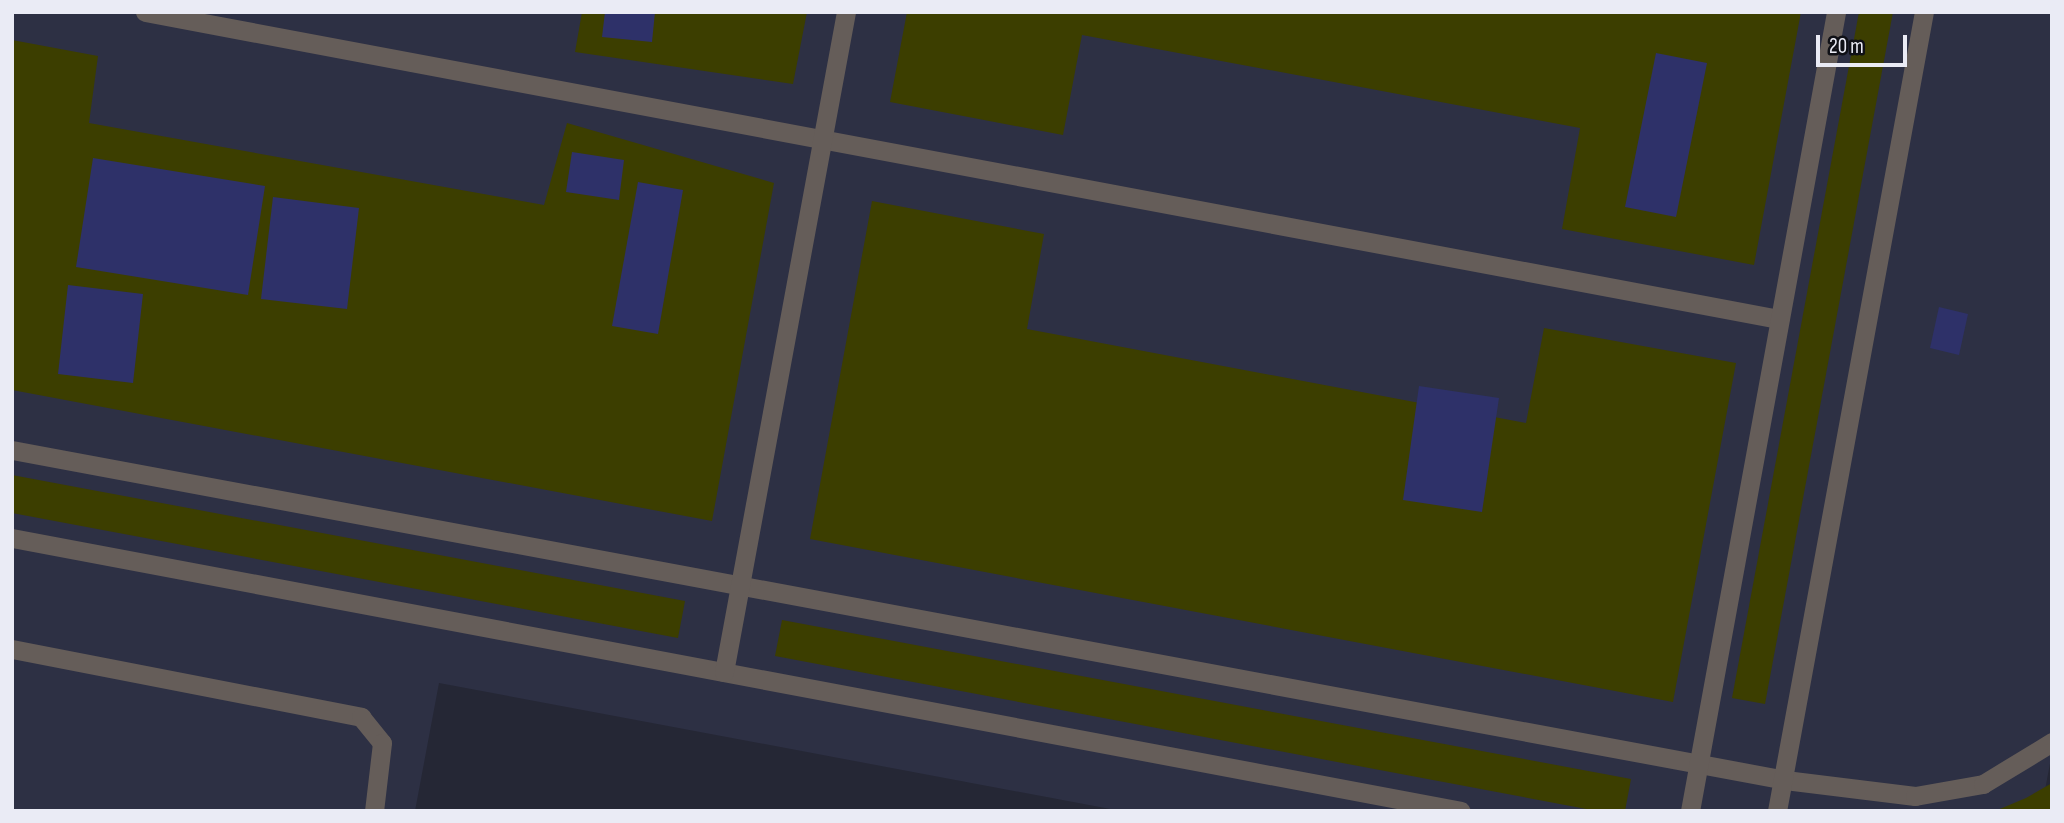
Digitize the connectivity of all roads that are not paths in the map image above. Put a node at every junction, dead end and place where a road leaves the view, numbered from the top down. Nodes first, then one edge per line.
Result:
1 (145, 12) edge
2 (846, 12) edge
3 (1836, 12) edge
4 (1924, 12) edge
5 (823, 140) junction
6 (1779, 319) junction
7 (12, 450) edge
8 (12, 538) edge
9 (740, 587) junction
10 (12, 649) edge
11 (724, 672) junction
12 (2052, 742) edge
13 (1696, 766) junction
14 (1785, 780) junction
15 (374, 811) edge
16 (1461, 811) edge
17 (1690, 811) edge
18 (1777, 811) edge

1 - 5 street
2 - 5 street
3 - 6 street
4 - 14 street
5 - 6 street
5 - 9 street
6 - 13 street
7 - 9 street
8 - 11 street
9 - 11 street
9 - 13 street
10 - 15 street
11 - 16 street
12 - 14 street
13 - 14 street
13 - 17 street
14 - 18 street

